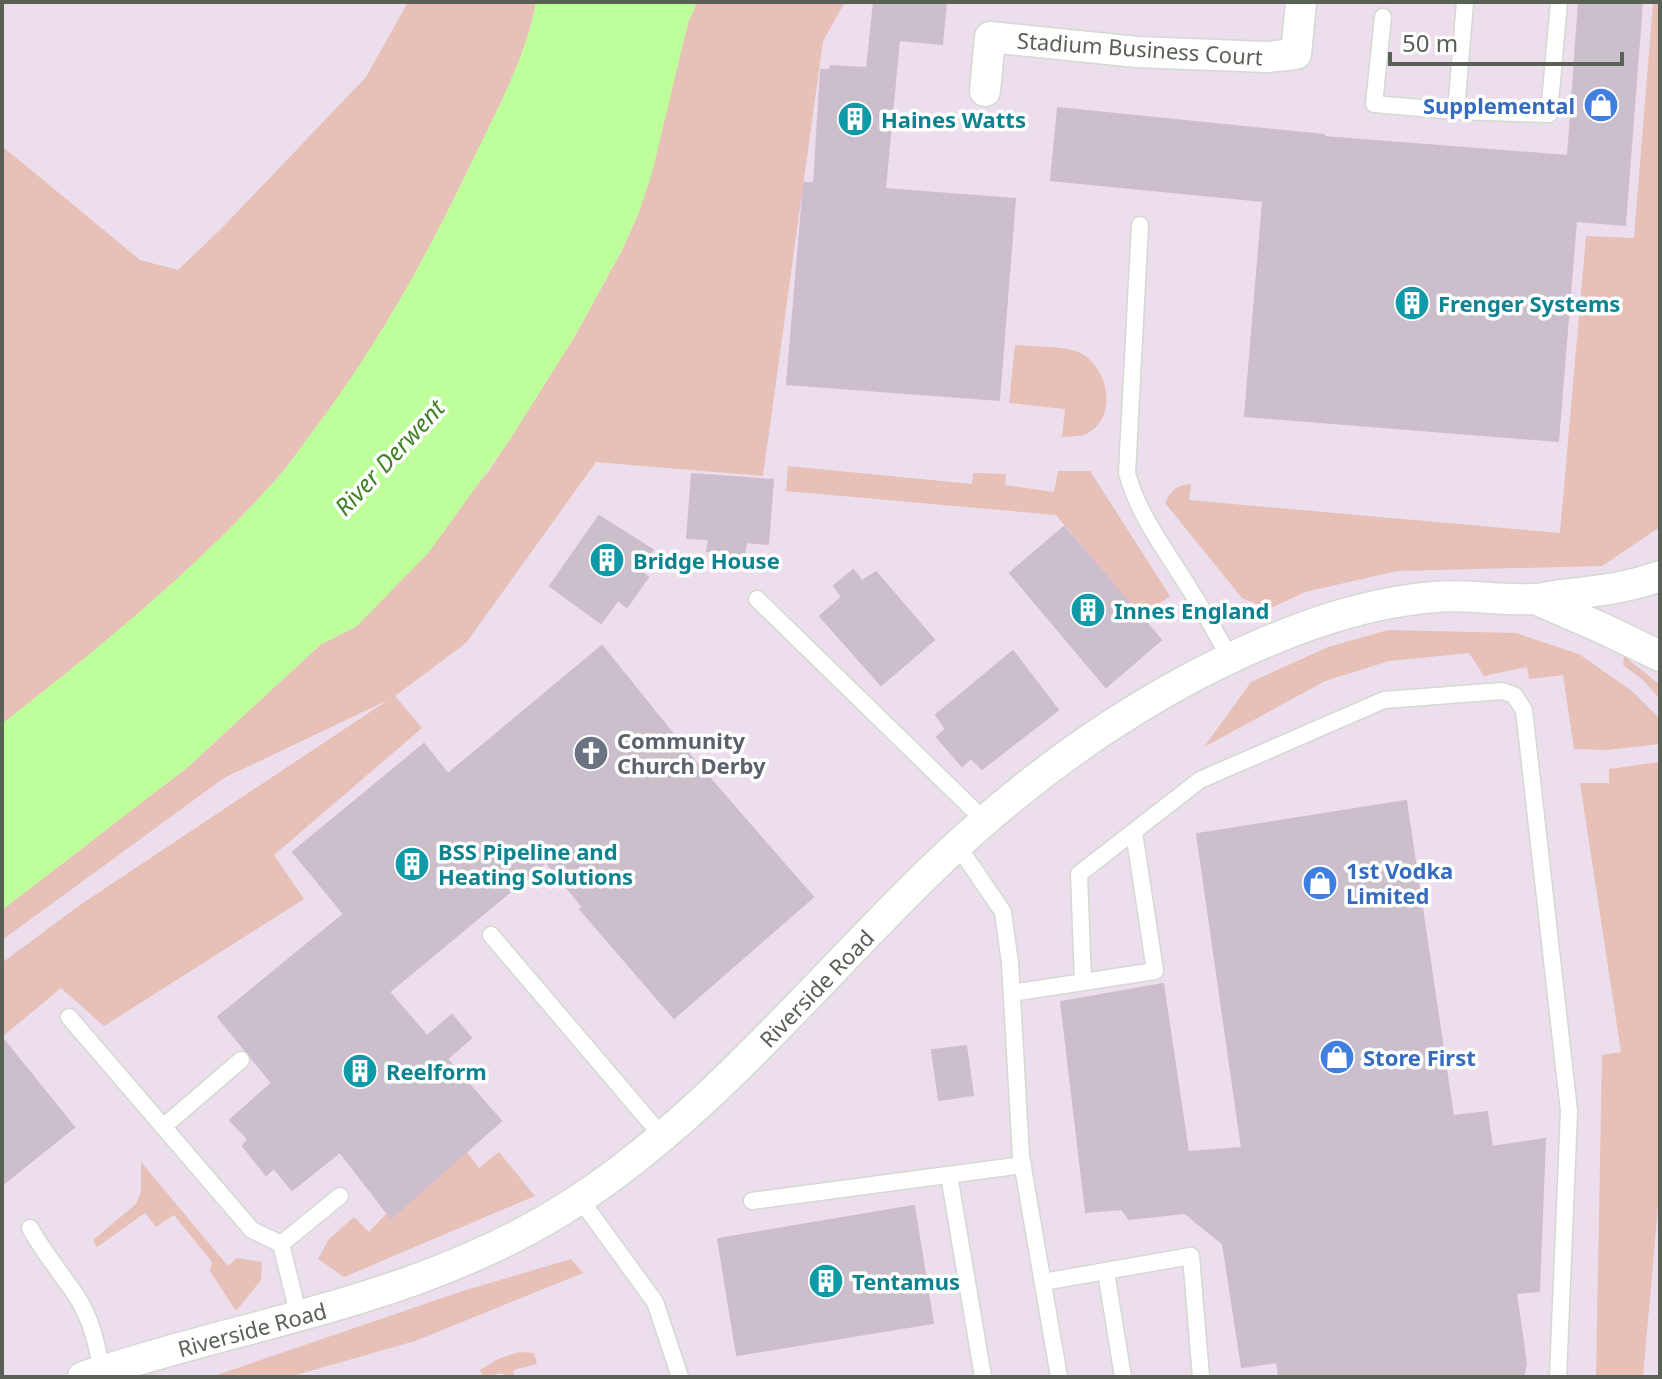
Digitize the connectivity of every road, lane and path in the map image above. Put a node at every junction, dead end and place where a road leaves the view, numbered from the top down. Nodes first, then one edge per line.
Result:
1 (1301, 2) edge
2 (1465, 2) edge
3 (1559, 2) edge
4 (1383, 17) dead end
5 (985, 91) dead end
6 (1456, 111) junction
7 (1140, 225) dead end
8 (1660, 576) edge
9 (757, 599) dead end
10 (1535, 599) junction
11 (1660, 656) edge
12 (1230, 658) junction
13 (985, 821) junction
14 (1134, 832) junction
15 (958, 846) junction
16 (491, 935) dead end
17 (1083, 981) junction
18 (1012, 993) junction
19 (69, 1017) dead end
20 (241, 1060) dead end
21 (163, 1127) junction
22 (662, 1136) junction
23 (1023, 1165) junction
24 (949, 1175) junction
25 (340, 1196) dead end
26 (580, 1199) junction
27 (752, 1201) dead end
28 (30, 1228) dead end
29 (281, 1244) junction
30 (1106, 1272) junction
31 (1043, 1282) junction
32 (299, 1317) junction
33 (96, 1375) edge
34 (680, 1377) edge
35 (983, 1377) edge
36 (1059, 1377) edge
37 (1123, 1377) edge
38 (1201, 1377) edge
39 (1558, 1377) edge

1 - 5 street, Stadium Business Court
2 - 6 lane
3 - 6 lane
4 - 6 lane
7 - 12 lane
8 - 10 street, Riverside Road
9 - 13 lane
10 - 11 street, Riverside Road
10 - 12 street, Riverside Road
12 - 13 street, Riverside Road
13 - 15 street, Riverside Road
14 - 17 lane
14 - 17 lane
14 - 39 lane
15 - 18 lane
15 - 22 street, Riverside Road
16 - 22 lane
17 - 18 lane
18 - 23 lane
19 - 21 lane
20 - 21 lane
21 - 29 lane
22 - 26 street, Riverside Road
23 - 24 lane
23 - 31 lane
24 - 27 lane
24 - 35 lane
25 - 29 lane
26 - 32 street, Riverside Road
26 - 34 lane
28 - 33 lane
29 - 32 lane
30 - 31 lane
30 - 37 lane
30 - 38 lane
31 - 36 lane
32 - 33 street, Riverside Road

